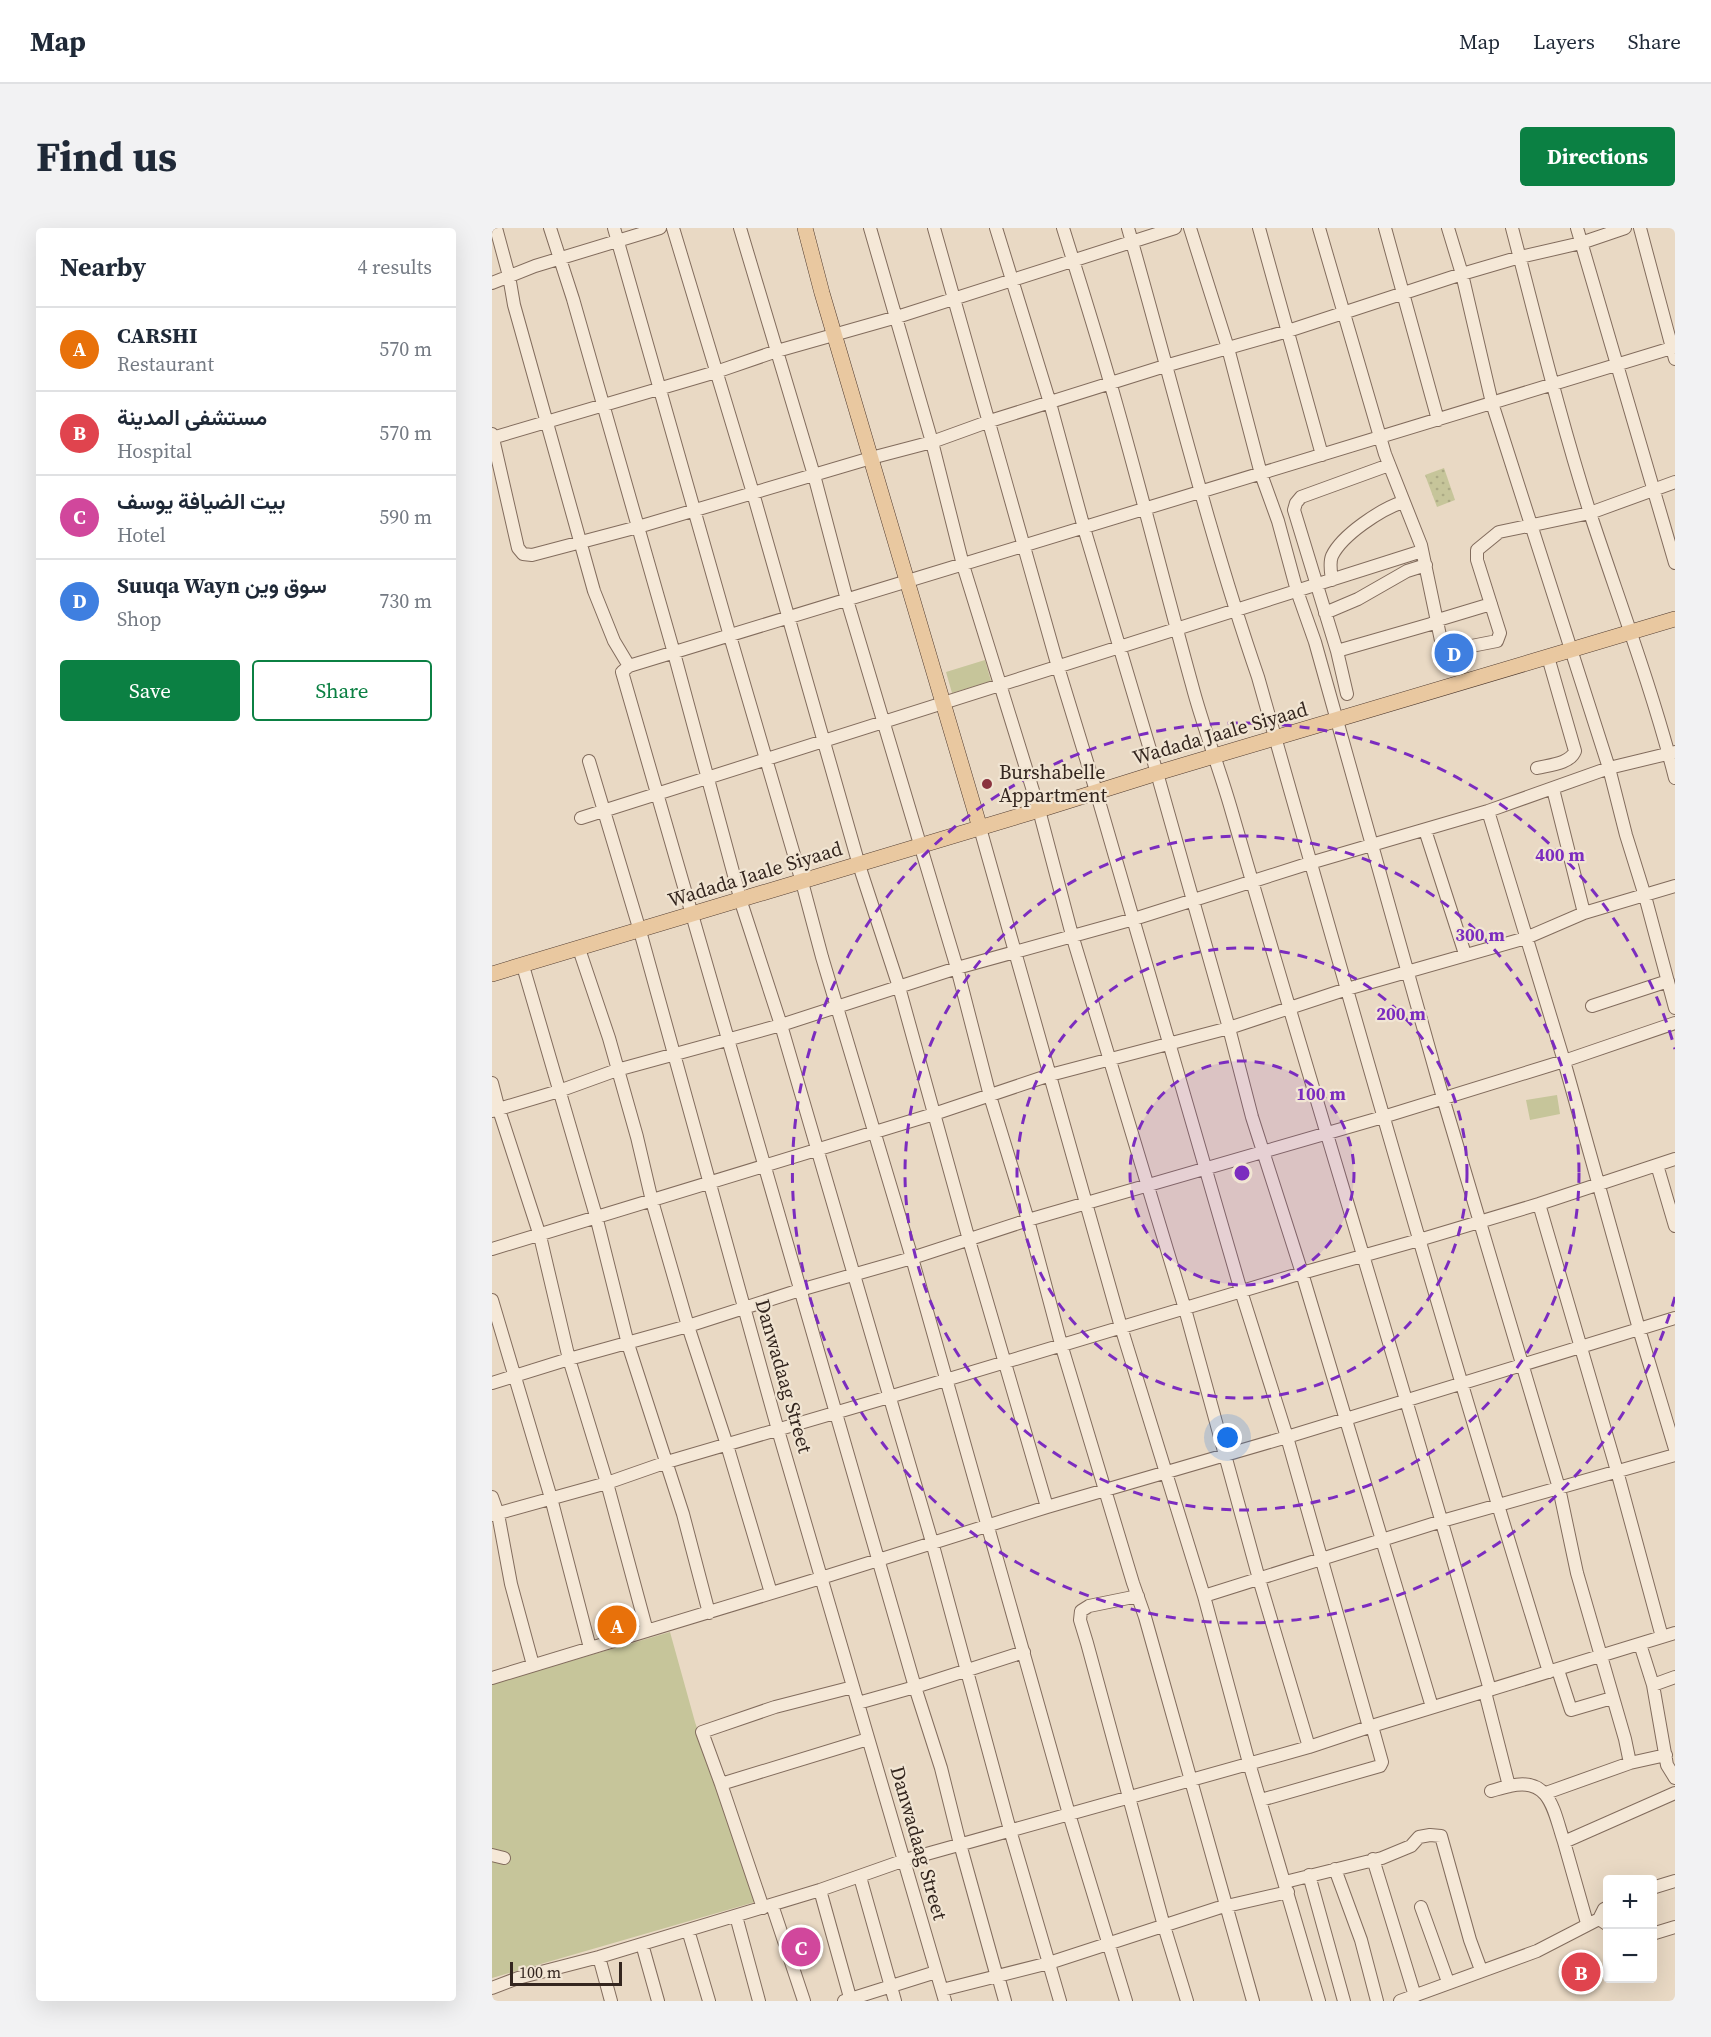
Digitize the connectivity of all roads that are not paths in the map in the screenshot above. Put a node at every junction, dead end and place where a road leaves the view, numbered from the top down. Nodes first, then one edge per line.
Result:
1 (496, 228) edge
2 (550, 228) edge
3 (614, 228) edge
4 (660, 228) edge
5 (673, 228) edge
6 (740, 228) edge
7 (805, 228) edge
8 (870, 228) edge
9 (934, 228) edge
10 (996, 228) edge
11 (1063, 228) edge
12 (1128, 228) edge
13 (1175, 228) edge
14 (1190, 228) edge
15 (1259, 228) edge
16 (1319, 228) edge
17 (1385, 228) edge
18 (1448, 228) edge
19 (1512, 228) edge
20 (1576, 228) edge
21 (1625, 228) edge
22 (1640, 228) edge
23 (618, 241) junction
24 (1132, 241) junction
25 (1581, 243) junction
26 (1520, 257) junction
27 (559, 259) junction
28 (1073, 260) junction
29 (1461, 274) junction
30 (509, 276) junction
31 (1011, 281) junction
32 (492, 283) edge
33 (1404, 294) junction
34 (954, 299) junction
35 (1344, 313) junction
36 (897, 317) junction
37 (1288, 331) junction
38 (836, 334) junction
39 (1228, 348) junction
40 (777, 351) junction
41 (1674, 352) edge
42 (1616, 365) junction
43 (1166, 366) junction
44 (716, 372) junction
45 (1111, 384) junction
46 (1553, 384) junction
47 (659, 388) junction
48 (1050, 403) junction
49 (1492, 403) junction
50 (603, 405) junction
51 (1438, 420) junction
52 (990, 421) junction
53 (546, 423) junction
54 (492, 436) edge
55 (1381, 437) junction
56 (932, 442) junction
57 (1322, 455) junction
58 (871, 458) junction
59 (1389, 465) junction
60 (1262, 474) junction
61 (814, 475) junction
62 (1675, 482) edge
63 (1653, 490) junction
64 (753, 493) junction
65 (1200, 493) junction
66 (1403, 502) junction
67 (695, 510) junction
68 (1144, 510) junction
69 (1590, 513) junction
70 (1530, 525) junction
71 (638, 527) junction
72 (1084, 528) junction
73 (580, 541) junction
74 (1025, 546) junction
75 (1422, 551) junction
76 (1675, 563) edge
77 (963, 565) junction
78 (1426, 565) junction
79 (1332, 580) junction
80 (908, 582) junction
81 (1317, 584) junction
82 (1297, 591) junction
83 (847, 600) junction
84 (1491, 604) junction
85 (1235, 610) junction
86 (1324, 613) junction
87 (788, 618) junction
88 (1675, 619) edge
89 (1438, 620) junction
90 (1178, 629) junction
91 (1632, 633) junction
92 (730, 636) junction
93 (1121, 647) junction
94 (1571, 650) junction
95 (1337, 651) junction
96 (674, 653) junction
97 (1548, 657) junction
98 (630, 666) junction
99 (1058, 667) junction
100 (1000, 685) junction
101 (1347, 694) dead end
102 (943, 703) junction
103 (1336, 721) junction
104 (884, 722) junction
105 (1276, 739) junction
106 (823, 742) junction
107 (1672, 753) edge
108 (1216, 756) junction
109 (766, 760) junction
110 (589, 761) dead end
111 (1537, 768) dead end
112 (1609, 768) junction
113 (1157, 773) junction
114 (708, 778) junction
115 (1675, 778) edge
116 (1553, 789) junction
117 (1096, 791) junction
118 (657, 794) junction
119 (1039, 810) junction
120 (603, 811) junction
121 (1488, 811) junction
122 (581, 818) dead end
123 (980, 828) junction
124 (1425, 830) junction
125 (920, 846) junction
126 (1373, 846) junction
127 (1310, 863) junction
128 (860, 865) junction
129 (802, 882) junction
130 (1252, 882) junction
131 (1675, 885) edge
132 (1645, 896) junction
133 (741, 900) junction
134 (1193, 900) junction
135 (1584, 913) junction
136 (692, 915) junction
137 (1134, 919) junction
138 (640, 931) junction
139 (1072, 935) junction
140 (1526, 938) junction
141 (579, 950) junction
142 (1016, 952) junction
143 (1465, 954) junction
144 (523, 966) junction
145 (957, 968) junction
146 (1407, 971) junction
147 (492, 974) edge
148 (1668, 981) junction
149 (899, 987) junction
150 (1347, 989) junction
151 (1593, 1006) dead end
152 (838, 1007) junction
153 (1675, 1008) edge
154 (1289, 1009) junction
155 (1675, 1023) edge
156 (781, 1025) junction
157 (1229, 1028) junction
158 (728, 1040) junction
159 (1168, 1043) junction
160 (673, 1055) junction
161 (1109, 1061) junction
162 (1564, 1061) junction
163 (618, 1070) junction
164 (1050, 1075) junction
165 (492, 1083) edge
166 (559, 1091) junction
167 (990, 1096) junction
168 (1443, 1098) junction
169 (495, 1110) edge
170 (934, 1114) junction
171 (1383, 1117) junction
172 (875, 1132) junction
173 (1326, 1134) junction
174 (817, 1150) junction
175 (1262, 1151) junction
176 (1675, 1159) edge
177 (1657, 1165) junction
178 (764, 1166) junction
179 (1207, 1168) junction
180 (709, 1184) junction
181 (1598, 1184) junction
182 (1147, 1185) junction
183 (652, 1201) junction
184 (1087, 1203) junction
185 (1539, 1204) junction
186 (596, 1216) junction
187 (1028, 1220) junction
188 (1479, 1221) junction
189 (1675, 1226) edge
190 (540, 1236) junction
191 (969, 1240) junction
192 (1419, 1240) junction
193 (492, 1249) edge
194 (1364, 1256) junction
195 (912, 1258) junction
196 (1302, 1273) junction
197 (854, 1275) junction
198 (800, 1290) junction
199 (1241, 1291) junction
200 (492, 1300) edge
201 (744, 1307) junction
202 (1185, 1309) junction
203 (1675, 1318) edge
204 (688, 1326) junction
205 (1121, 1328) junction
206 (1639, 1329) junction
207 (627, 1344) junction
208 (1061, 1344) junction
209 (1582, 1348) junction
210 (569, 1359) junction
211 (1006, 1362) junction
212 (1522, 1364) junction
213 (514, 1377) junction
214 (946, 1379) junction
215 (492, 1383) edge
216 (1461, 1383) junction
217 (889, 1398) junction
218 (1405, 1400) junction
219 (835, 1413) junction
220 (1345, 1418) junction
221 (778, 1430) junction
222 (1287, 1437) junction
223 (727, 1445) junction
224 (1675, 1449) edge
225 (1225, 1455) junction
226 (1675, 1455) edge
227 (667, 1462) junction
228 (1617, 1471) junction
229 (1166, 1473) junction
230 (607, 1483) junction
231 (1559, 1488) junction
232 (1107, 1491) junction
233 (492, 1497) edge
234 (551, 1498) junction
235 (1497, 1505) junction
236 (1047, 1507) junction
237 (495, 1514) edge
238 (1442, 1521) junction
239 (988, 1525) junction
240 (1382, 1541) junction
241 (932, 1542) junction
242 (878, 1560) junction
243 (1322, 1560) junction
244 (821, 1578) junction
245 (1259, 1579) junction
246 (771, 1593) junction
247 (1138, 1596) junction
248 (1204, 1596) junction
249 (709, 1613) junction
250 (647, 1631) junction
251 (1675, 1633) edge
252 (1662, 1637) junction
253 (1640, 1644) junction
254 (590, 1648) junction
255 (1024, 1652) junction
256 (1601, 1654) junction
257 (533, 1665) junction
258 (966, 1670) junction
259 (1553, 1671) junction
260 (1675, 1677) edge
261 (492, 1678) edge
262 (1653, 1685) junction
263 (853, 1687) junction
264 (915, 1687) junction
265 (1487, 1691) junction
266 (1612, 1698) junction
267 (858, 1703) junction
268 (1432, 1707) junction
269 (1370, 1726) junction
270 (1675, 1732) edge
271 (1661, 1737) junction
272 (868, 1739) junction
273 (1309, 1747) junction
274 (1666, 1755) junction
275 (1249, 1763) junction
276 (1630, 1763) junction
277 (1675, 1778) edge
278 (1191, 1779) junction
279 (721, 1784) junction
280 (1509, 1786) junction
281 (1491, 1791) dead end
282 (1546, 1793) junction
283 (1675, 1793) edge
284 (1129, 1797) junction
285 (1261, 1800) junction
286 (1069, 1814) junction
287 (1010, 1830) junction
288 (1564, 1842) junction
289 (960, 1844) junction
290 (1373, 1859) junction
291 (905, 1860) junction
292 (1335, 1869) junction
293 (1309, 1875) junction
294 (860, 1877) junction
295 (1675, 1881) edge
296 (1287, 1887) junction
297 (1657, 1887) edge
298 (820, 1890) junction
299 (767, 1906) junction
300 (1227, 1906) junction
301 (1421, 1907) dead end
302 (736, 1916) junction
303 (1598, 1922) edge
304 (1164, 1926) junction
305 (1675, 1927) edge
306 (688, 1929) junction
307 (1657, 1933) edge
308 (642, 1944) junction
309 (1109, 1944) junction
310 (600, 1958) junction
311 (1049, 1963) junction
312 (1481, 1970) junction
313 (936, 1972) junction
314 (998, 1977) junction
315 (1448, 1982) junction
316 (891, 1986) junction
317 (492, 1988) edge
318 (943, 1996) edge
319 (1415, 1996) junction
320 (848, 2000) edge
321 (611, 2001) edge
322 (658, 2001) edge
323 (709, 2001) edge
324 (759, 2001) edge
325 (804, 2001) edge
326 (895, 2001) edge
327 (1005, 2001) edge
328 (1060, 2001) edge
329 (1126, 2001) edge
330 (1187, 2001) edge
331 (1253, 2001) edge
332 (1319, 2001) edge
333 (1344, 2001) edge
334 (1377, 2001) edge
335 (1400, 2001) edge

1 - 30 street
2 - 27 street
3 - 23 street
4 - 23 street
5 - 44 street
6 - 40 street
7 - 38 main road
8 - 36 street
9 - 34 street
10 - 31 street
11 - 28 street
12 - 24 street
13 - 24 street
14 - 39 street
15 - 37 street
16 - 35 street
17 - 33 street
18 - 29 street
19 - 26 street
20 - 25 street
21 - 25 street
22 - 41 street
23 - 27 street
23 - 47 street
24 - 28 street
24 - 43 street
25 - 26 street
25 - 42 street
26 - 29 street
26 - 46 street
27 - 30 street
27 - 50 street
28 - 31 street
28 - 45 street
29 - 33 street
29 - 49 street
30 - 32 street
30 - 53 street
31 - 34 street
31 - 48 street
33 - 35 street
33 - 51 street
34 - 36 street
34 - 52 street
35 - 37 street
35 - 55 street
36 - 38 street
36 - 56 street
37 - 39 street
37 - 57 street
38 - 40 street
38 - 58 main road
39 - 43 street
39 - 60 street
40 - 44 street
40 - 61 street
41 - 42 street
42 - 46 street
42 - 63 street
43 - 45 street
43 - 65 street
44 - 47 street
44 - 64 street
45 - 48 street
45 - 68 street
46 - 49 street
46 - 69 street
47 - 50 street
47 - 67 street
48 - 52 street
48 - 72 street
49 - 51 street
49 - 70 street
50 - 53 street
50 - 71 street
51 - 55 street
52 - 56 street
52 - 74 street
53 - 54 street
53 - 73 street
54 - 73 street
55 - 57 street
55 - 59 street
56 - 58 street
56 - 77 street
57 - 60 street
58 - 61 street
58 - 80 main road
59 - 66 street
59 - 81 street
60 - 65 street
60 - 82 street
61 - 64 street
61 - 83 street
62 - 63 street
63 - 69 street
63 - 76 street
64 - 67 street
64 - 87 street
65 - 68 street
65 - 85 street
66 - 75 street
66 - 79 street
67 - 71 street
67 - 92 street
68 - 72 street
68 - 90 street
69 - 70 street
69 - 91 street
70 - 84 street
70 - 94 street
71 - 73 street
71 - 96 street
72 - 74 street
72 - 93 street
73 - 98 street
74 - 77 street
74 - 99 street
75 - 78 street
75 - 79 street
77 - 80 street
77 - 100 street
78 - 86 street
78 - 89 street
79 - 81 street
80 - 83 street
80 - 102 main road
81 - 82 street
81 - 86 street
82 - 85 street
82 - 103 street
83 - 87 street
83 - 104 street
84 - 89 street
84 - 89 street
85 - 90 street
85 - 105 street
86 - 95 street
87 - 92 street
87 - 106 street
88 - 91 main road, Wadada Jaale Siyaad
89 - 95 street
90 - 93 street
90 - 108 street
91 - 94 main road, Wadada Jaale Siyaad
91 - 107 street
92 - 96 street
92 - 109 street
93 - 99 street
93 - 113 street
94 - 97 main road, Wadada Jaale Siyaad
94 - 112 street
95 - 101 street
96 - 98 street
96 - 114 street
97 - 103 main road, Wadada Jaale Siyaad
97 - 111 street
98 - 118 street
99 - 100 street
99 - 117 street
100 - 102 street
100 - 119 street
102 - 104 street
102 - 123 main road
103 - 105 main road, Wadada Jaale Siyaad
103 - 126 street
104 - 106 street
104 - 125 street
105 - 108 main road, Wadada Jaale Siyaad
105 - 127 street
106 - 109 street
106 - 128 street
107 - 112 street
107 - 115 street
108 - 113 main road, Wadada Jaale Siyaad
108 - 130 street
109 - 114 street
109 - 129 street
110 - 120 street, Danwadaag Street
112 - 116 street
112 - 132 street
113 - 117 main road, Wadada Jaale Siyaad
113 - 134 street
114 - 118 street
114 - 133 street
116 - 121 street
116 - 135 street
117 - 119 main road, Wadada Jaale Siyaad
117 - 137 street
118 - 120 street
118 - 136 street
119 - 123 main road, Wadada Jaale Siyaad
119 - 139 street
120 - 122 street
120 - 138 street, Danwadaag Street
121 - 124 street
121 - 140 street
123 - 125 main road, Wadada Jaale Siyaad
123 - 142 street
124 - 126 street
124 - 143 street
125 - 128 main road, Wadada Jaale Siyaad
125 - 145 street
126 - 127 street
126 - 146 street
127 - 130 street
127 - 150 street
128 - 129 main road, Wadada Jaale Siyaad
128 - 149 street
129 - 133 main road, Wadada Jaale Siyaad
129 - 152 street
130 - 134 street
130 - 154 street
131 - 132 street
132 - 135 street
132 - 148 street
133 - 136 main road, Wadada Jaale Siyaad
133 - 156 street
134 - 137 street
134 - 157 street
135 - 140 street
136 - 138 main road, Wadada Jaale Siyaad
136 - 158 street
137 - 139 street
137 - 159 street
138 - 141 main road, Wadada Jaale Siyaad
138 - 160 street, Danwadaag Street
139 - 142 street
139 - 161 street
140 - 143 street
140 - 162 street
141 - 144 main road, Wadada Jaale Siyaad
141 - 163 street
142 - 145 street
142 - 164 street
143 - 146 street
144 - 147 main road, Wadada Jaale Siyaad
144 - 166 street
145 - 149 street
145 - 167 street
146 - 150 street
146 - 168 street
148 - 151 street
148 - 153 street
149 - 152 street
149 - 170 street
150 - 154 street
150 - 171 street
152 - 156 street
152 - 172 street
154 - 157 street
154 - 173 street
155 - 162 street
156 - 158 street
156 - 174 street
157 - 159 street
157 - 175 street
158 - 160 street
158 - 178 street
159 - 161 street
159 - 179 street
160 - 163 street
160 - 180 street, Danwadaag Street
161 - 164 street
161 - 182 street
162 - 168 street
162 - 181 street
163 - 166 street
163 - 183 street
164 - 167 street
164 - 184 street
165 - 169 street
166 - 169 street
166 - 186 street
167 - 170 street
167 - 187 street
168 - 171 street
168 - 188 street
169 - 190 street
170 - 172 street
170 - 191 street
171 - 173 street
171 - 192 street
172 - 174 street
172 - 195 street
173 - 175 street
173 - 194 street
174 - 178 street
174 - 197 street
175 - 179 street
175 - 196 street
176 - 177 street
177 - 181 street
177 - 189 street
178 - 180 street
178 - 198 street
179 - 182 street
179 - 199 street
180 - 183 street
180 - 201 street, Danwadaag Street
181 - 185 street
181 - 206 street
182 - 184 street
182 - 202 street
183 - 186 street
183 - 204 street
184 - 187 street
184 - 205 street
185 - 188 street
185 - 209 street
186 - 190 street
186 - 207 street
187 - 191 street
187 - 208 street
188 - 192 street
188 - 212 street
190 - 193 street
190 - 210 street
191 - 195 street
191 - 211 street
192 - 194 street
192 - 216 street
194 - 196 street
194 - 218 street
195 - 197 street
195 - 214 street
196 - 199 street
196 - 220 street
197 - 198 street
197 - 217 street
198 - 201 street
198 - 219 street
199 - 202 street
199 - 222 street
200 - 213 street
201 - 204 street
201 - 221 street, Danwadaag Street
202 - 205 street
202 - 225 street
203 - 206 street
204 - 207 street
204 - 223 street
205 - 208 street
205 - 229 street
206 - 209 street
206 - 224 street
207 - 210 street
207 - 227 street
208 - 211 street
208 - 232 street
209 - 212 street
209 - 228 street
210 - 213 street
210 - 230 street
211 - 214 street
211 - 236 street
212 - 216 street
212 - 231 street
213 - 215 street
213 - 234 street
214 - 217 street
214 - 239 street
216 - 218 street
216 - 235 street
217 - 219 street
217 - 241 street
218 - 220 street
218 - 238 street
219 - 221 street
219 - 242 street
220 - 222 street
220 - 240 street
221 - 223 street
221 - 244 street, Danwadaag Street
222 - 225 street
222 - 243 street
223 - 227 street
223 - 246 street
225 - 229 street
225 - 245 street
226 - 228 street
227 - 230 street
227 - 249 street
228 - 231 street
228 - 252 street
229 - 232 street
229 - 248 street
230 - 234 street
230 - 250 street
231 - 235 street
231 - 256 street
232 - 236 street
232 - 247 street
233 - 237 street
234 - 237 street
234 - 254 street
235 - 238 street
235 - 259 street
236 - 239 street
237 - 257 street
238 - 240 street
238 - 265 street
239 - 241 street
239 - 255 street
240 - 243 street
240 - 268 street
241 - 242 street
241 - 258 street
242 - 244 street
242 - 264 street
243 - 245 street
243 - 269 street
244 - 246 street
244 - 263 street, Danwadaag Street
245 - 248 street
245 - 273 street
246 - 249 street
247 - 278 street
247 - 284 street
248 - 275 street
249 - 250 street
250 - 254 street
251 - 252 street
252 - 253 street
253 - 256 street
253 - 262 street
254 - 257 street
255 - 258 street
255 - 286 street
256 - 259 street
256 - 266 street
257 - 261 street
258 - 264 street
258 - 287 street
259 - 265 street
259 - 266 street
260 - 262 street
262 - 271 street
263 - 267 street, Danwadaag Street
263 - 279 street
264 - 267 street
264 - 289 street
265 - 268 street
265 - 280 street
266 - 276 street
267 - 272 street, Danwadaag Street
268 - 269 street
269 - 273 street
269 - 285 street
270 - 271 street
271 - 274 street
272 - 279 street
272 - 291 street, Danwadaag Street
273 - 275 street
274 - 276 street
274 - 277 street
275 - 278 street
275 - 285 street
276 - 282 street
278 - 284 street
278 - 300 street
279 - 299 street
280 - 281 street
280 - 282 street
282 - 288 street
283 - 288 street
284 - 286 street
284 - 304 street
285 - 296 street
286 - 287 street
286 - 309 street
287 - 289 street
287 - 311 street
288 - 303 street
289 - 291 street
289 - 314 street
290 - 292 street
290 - 312 street
290 - 319 street
291 - 294 street
291 - 313 street, Danwadaag Street
292 - 293 street
292 - 334 street
293 - 296 street
293 - 333 street
294 - 298 street
294 - 316 street
295 - 297 street
296 - 300 street
296 - 332 street
298 - 299 street
298 - 320 street
299 - 302 street
299 - 325 street
300 - 304 street
300 - 331 street
301 - 315 street
302 - 306 street
302 - 324 street
303 - 312 street
304 - 309 street
304 - 330 street
305 - 307 street
306 - 308 street
306 - 323 street
308 - 310 street
308 - 322 street
309 - 311 street
309 - 329 street
310 - 317 street
310 - 321 street
311 - 314 street
311 - 328 street
312 - 315 street
313 - 316 street
313 - 318 street, Danwadaag Street
314 - 318 street
314 - 327 street
315 - 319 street
316 - 320 street
316 - 326 street
319 - 335 street

